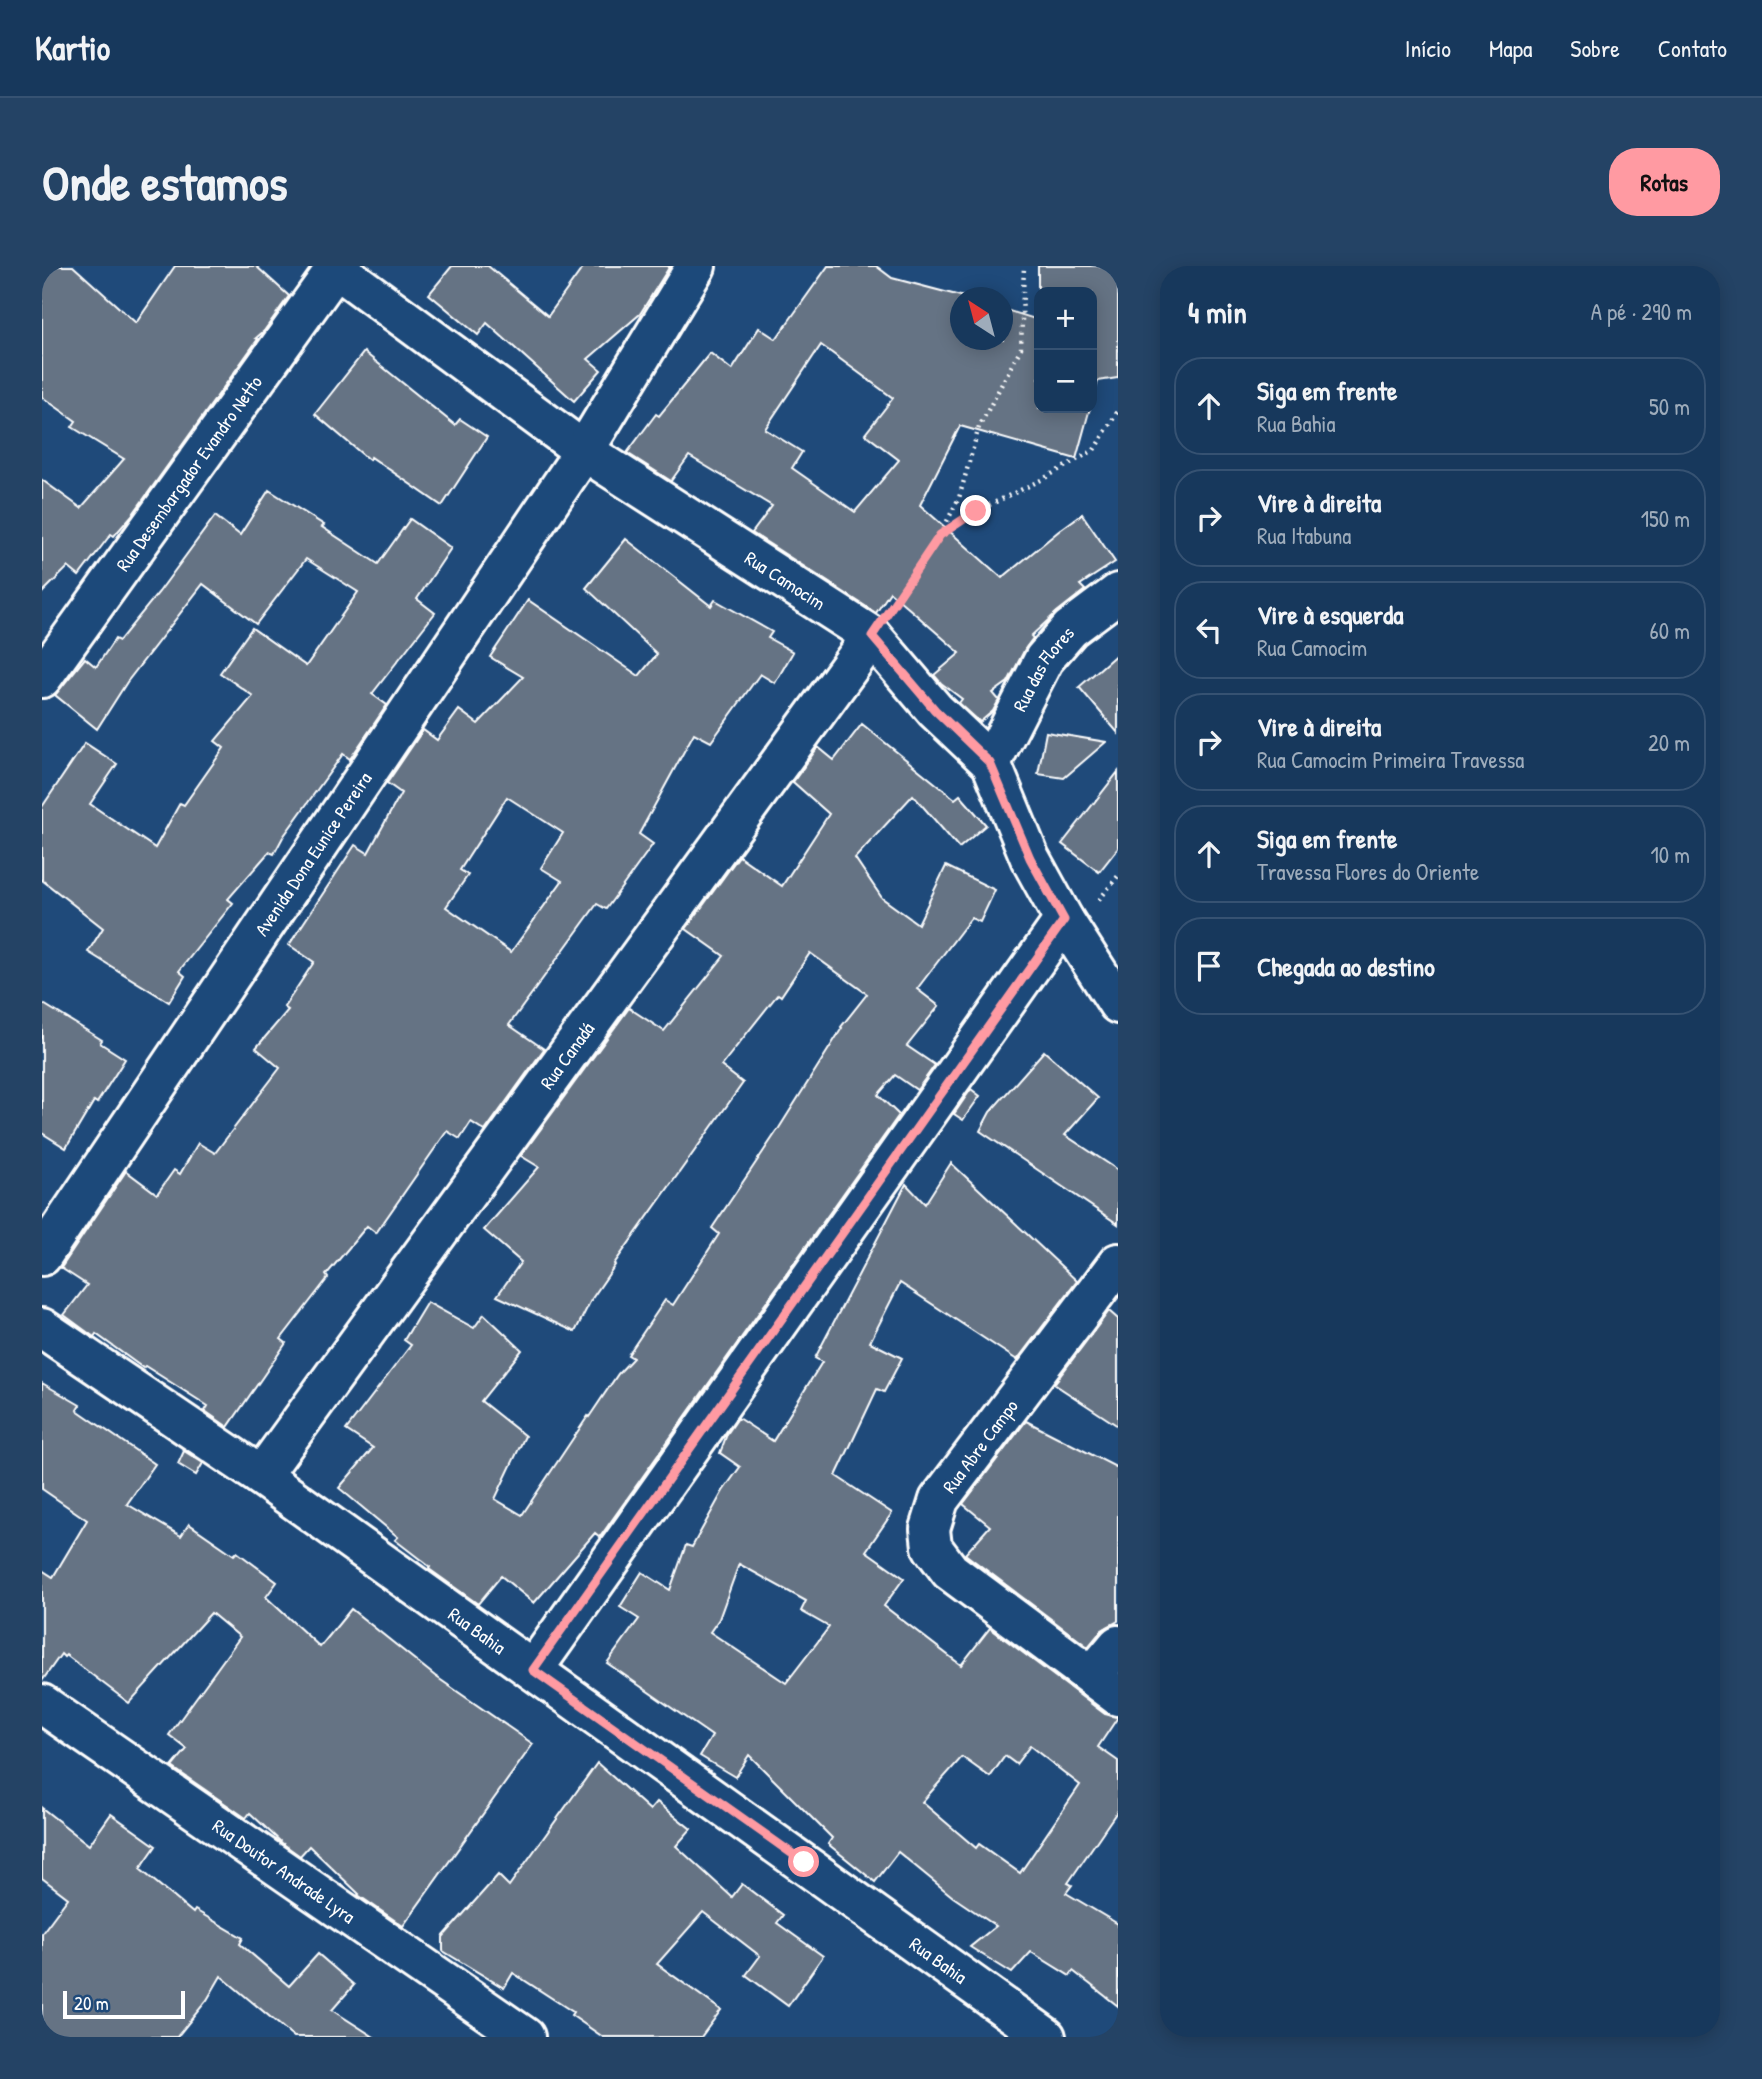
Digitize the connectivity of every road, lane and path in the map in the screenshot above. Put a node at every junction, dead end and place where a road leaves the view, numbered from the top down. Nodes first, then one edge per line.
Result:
1 (696, 266) edge
2 (1024, 266) edge
3 (335, 267) edge
4 (1118, 411) edge
5 (584, 451) junction
6 (940, 535) junction
7 (1118, 593) edge
8 (872, 636) junction
9 (42, 678) edge
10 (990, 763) junction
11 (1064, 920) junction
12 (1118, 1004) edge
13 (42, 1256) edge
14 (1118, 1263) edge
15 (42, 1328) edge
16 (261, 1476) junction
17 (1118, 1645) edge
18 (533, 1670) junction
19 (1105, 1686) edge
20 (42, 1704) edge
21 (525, 2037) edge
22 (1046, 2037) edge

1 - 5 street, Avenida Dona Eunice Pereira
2 - 6 path
3 - 5 street, Rua Camocim
3 - 9 street, Rua Desembargador Evandro Netto
4 - 6 path
5 - 8 street, Rua Camocim
5 - 13 street, Avenida Dona Eunice Pereira
6 - 8 path
7 - 10 street, Rua das Flores
8 - 10 street, Rua Camocim
8 - 16 street, Rua Canadá
10 - 11 street, Rua Camocim
11 - 12 street, Rua Camocim
11 - 18 street
14 - 19 street, Rua Abre Campo
15 - 16 street, Rua Bahia
16 - 18 street, Rua Bahia
17 - 19 street
18 - 22 street, Rua Bahia
20 - 21 street, Rua Doutor Andrade Lyra

